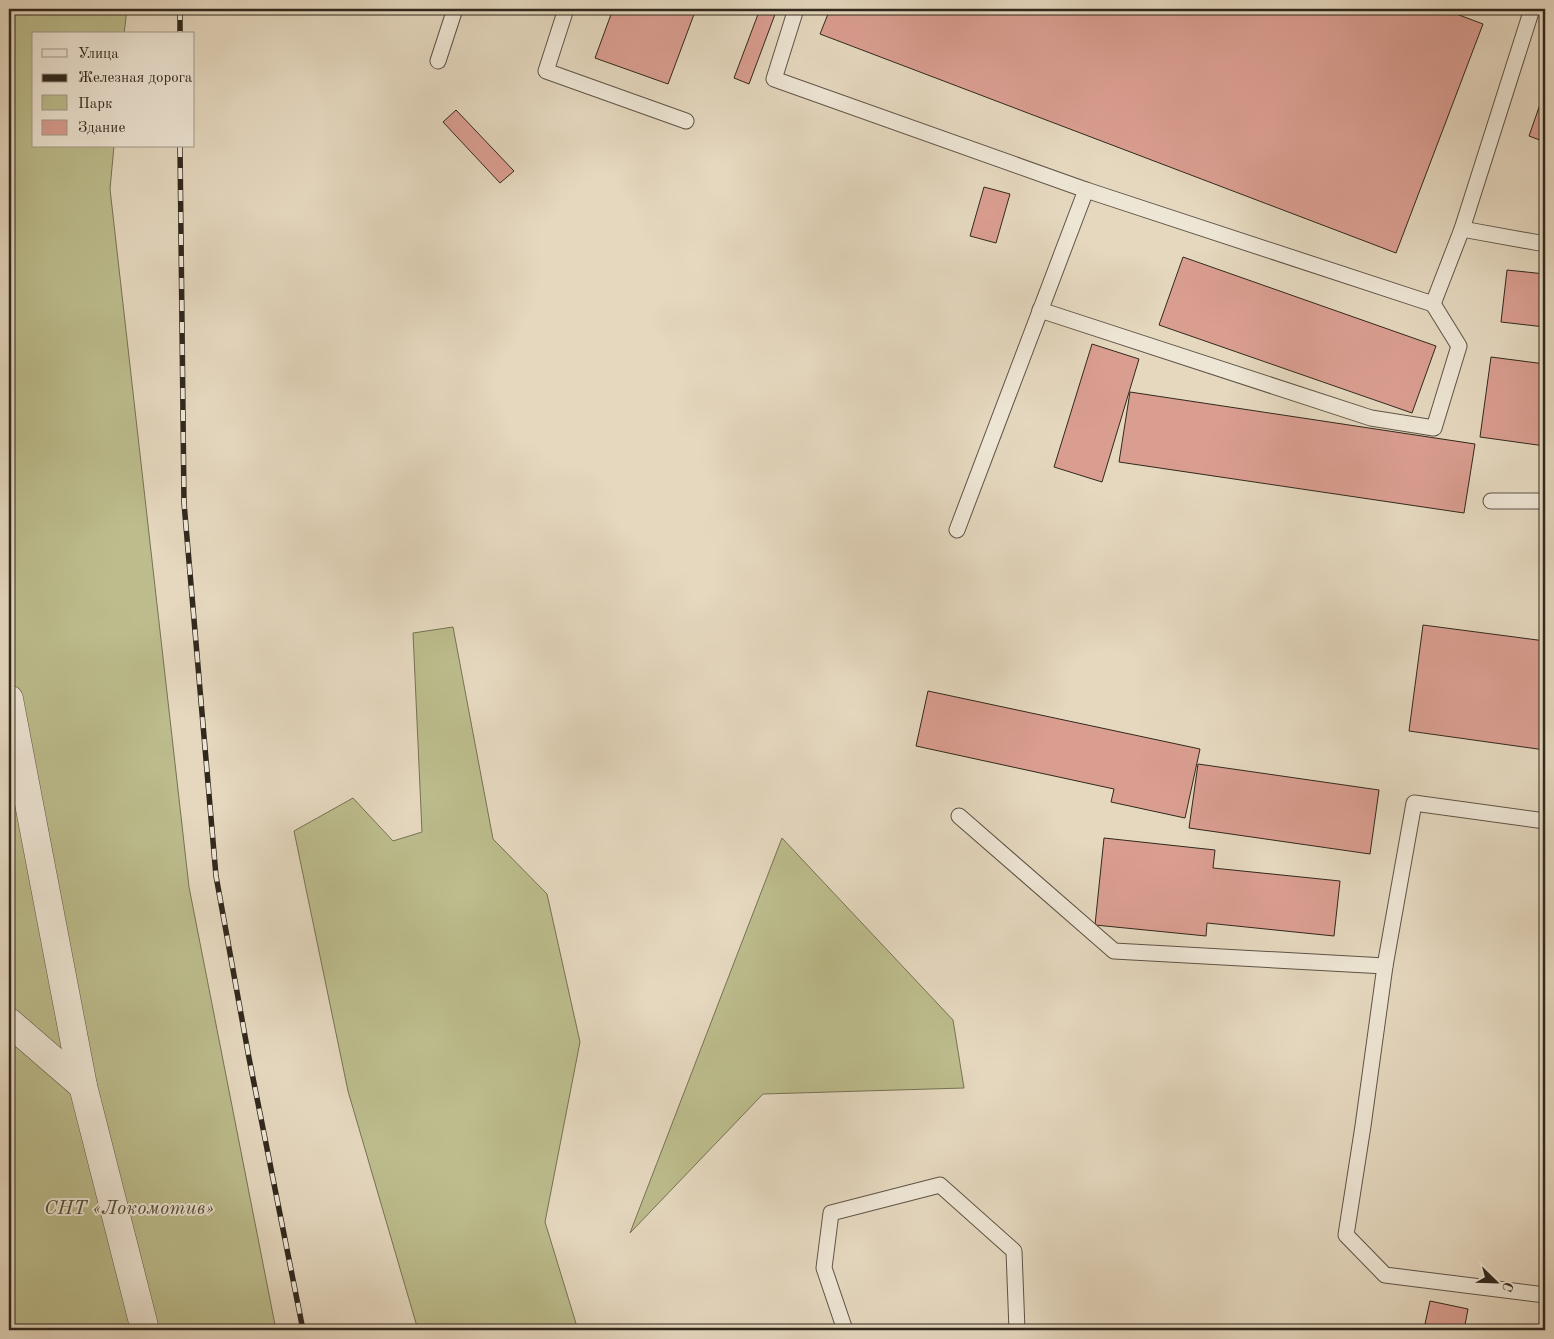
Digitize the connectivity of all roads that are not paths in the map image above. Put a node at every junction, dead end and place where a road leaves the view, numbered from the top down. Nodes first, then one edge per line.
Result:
1 (455, 9) edge
2 (566, 9) edge
3 (796, 9) edge
4 (1532, 9) edge
5 (438, 61) dead end
6 (686, 121) dead end
7 (1086, 190) junction
8 (1462, 229) junction
9 (1545, 244) edge
10 (1433, 304) junction
11 (1040, 310) junction
12 (1490, 500) dead end
13 (1545, 501) edge
14 (957, 530) dead end
15 (9, 699) edge
16 (959, 816) dead end
17 (1545, 821) edge
18 (1384, 966) junction
19 (9, 1022) edge
20 (84, 1086) junction
21 (1545, 1295) edge
22 (145, 1330) edge
23 (845, 1330) edge
24 (1017, 1330) edge

1 - 5 lane
2 - 6 lane
3 - 7 lane
4 - 8 lane
7 - 10 lane
7 - 11 lane
8 - 9 lane
8 - 10 lane
10 - 11 lane
11 - 14 lane
12 - 13 lane
15 - 20 street
16 - 18 lane
17 - 18 lane
18 - 21 lane
19 - 20 street
20 - 22 street
23 - 24 lane

